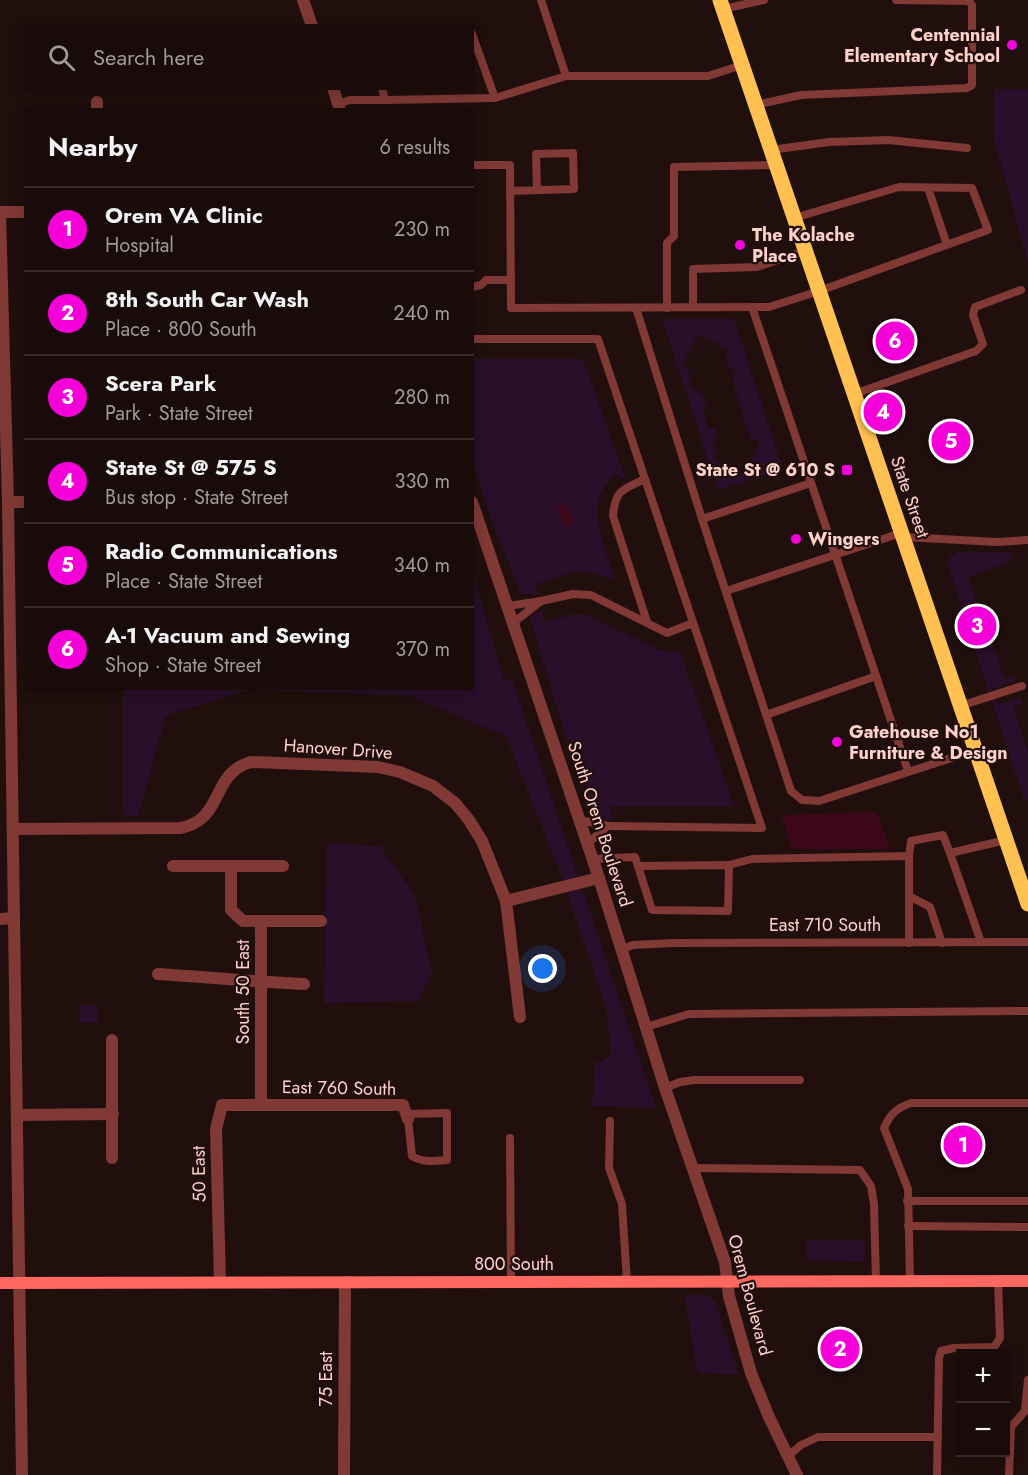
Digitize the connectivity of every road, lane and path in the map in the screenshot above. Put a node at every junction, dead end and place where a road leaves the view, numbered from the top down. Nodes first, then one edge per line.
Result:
1 (303, 0) edge
2 (541, 0) edge
3 (764, 0) edge
4 (896, 0) edge
5 (721, 4) edge
6 (311, 24) edge
7 (474, 40) edge
8 (742, 65) junction
9 (566, 76) junction
10 (334, 90) edge
11 (382, 90) edge
12 (419, 90) edge
13 (455, 90) edge
14 (495, 98) junction
15 (422, 99) junction
16 (458, 99) junction
17 (385, 100) junction
18 (755, 105) junction
19 (339, 106) edge
20 (967, 148) dead end
21 (773, 158) junction
22 (474, 165) edge
23 (928, 188) junction
24 (537, 190) junction
25 (510, 191) junction
26 (24, 212) edge
27 (0, 213) edge
28 (794, 218) junction
29 (946, 245) junction
30 (806, 251) junction
31 (511, 280) junction
32 (474, 287) edge
33 (1021, 290) dead end
34 (819, 291) junction
35 (752, 307) junction
36 (636, 308) junction
37 (667, 308) junction
38 (693, 308) junction
39 (1, 326) edge
40 (474, 339) edge
41 (854, 394) junction
42 (645, 479) junction
43 (811, 483) junction
44 (8, 502) junction
45 (24, 502) edge
46 (474, 508) edge
47 (702, 519) junction
48 (902, 535) junction
49 (1028, 540) edge
50 (835, 555) junction
51 (726, 591) junction
52 (541, 601) junction
53 (508, 606) junction
54 (647, 622) junction
55 (513, 623) junction
56 (693, 623) junction
57 (876, 676) junction
58 (1022, 686) dead end
59 (960, 706) junction
60 (766, 715) junction
61 (976, 750) junction
62 (908, 771) junction
63 (580, 820) junction
64 (608, 826) junction
65 (12, 829) junction
66 (1006, 840) junction
67 (588, 843) junction
68 (950, 853) junction
69 (909, 856) junction
70 (593, 859) junction
71 (729, 865) junction
72 (173, 866) dead end
73 (231, 866) junction
74 (283, 867) dead end
75 (638, 867) junction
76 (599, 878) junction
77 (909, 896) junction
78 (506, 902) junction
79 (1028, 904) edge
80 (14, 918) junction
81 (0, 919) edge
82 (261, 921) junction
83 (321, 921) dead end
84 (981, 942) junction
85 (1028, 942) edge
86 (909, 943) junction
87 (942, 943) junction
88 (622, 949) junction
89 (158, 974) dead end
90 (261, 983) junction
91 (304, 984) dead end
92 (1028, 1011) edge
93 (520, 1017) dead end
94 (646, 1027) junction
95 (112, 1040) dead end
96 (800, 1080) dead end
97 (665, 1088) junction
98 (1028, 1103) edge
99 (261, 1105) junction
100 (112, 1114) junction
101 (17, 1115) junction
102 (407, 1117) junction
103 (610, 1121) dead end
104 (510, 1138) dead end
105 (112, 1158) dead end
106 (690, 1163) junction
107 (907, 1201) junction
108 (1028, 1201) edge
109 (908, 1226) junction
110 (1028, 1227) edge
111 (909, 1281) junction
112 (998, 1281) junction
113 (1028, 1281) edge
114 (220, 1282) junction
115 (345, 1282) junction
116 (511, 1282) junction
117 (627, 1282) junction
118 (728, 1282) junction
119 (876, 1282) junction
120 (0, 1283) edge
121 (19, 1283) junction
122 (1028, 1380) edge
123 (938, 1437) junction
124 (788, 1456) junction
125 (22, 1475) edge
126 (344, 1475) edge
127 (797, 1475) edge
128 (937, 1475) edge
129 (1009, 1475) edge

1 - 6 street
2 - 9 lane
3 - 5 lane
4 - 18 lane
5 - 8 main road, State Street
7 - 14 lane
8 - 9 lane
8 - 18 main road, State Street
9 - 14 lane
10 - 19 street
11 - 17 lane
12 - 15 lane
13 - 16 lane
14 - 16 lane
15 - 16 lane
15 - 17 lane
17 - 19 lane
18 - 21 main road, State Street
20 - 21 lane
21 - 28 main road, State Street
21 - 37 lane
22 - 25 lane
23 - 28 lane
23 - 29 lane
23 - 29 lane
24 - 24 lane
24 - 25 lane
25 - 31 lane
26 - 27 street
27 - 39 street
28 - 30 main road, State Street
29 - 34 lane
30 - 34 main road, State Street
30 - 38 lane
31 - 32 lane
31 - 36 lane
33 - 41 lane
34 - 35 lane
34 - 41 main road, State Street
35 - 38 lane
35 - 43 lane
36 - 37 lane
36 - 47 lane
37 - 38 lane
39 - 44 street
40 - 42 lane
41 - 48 main road, State Street
42 - 54 lane
42 - 56 lane
43 - 47 lane
43 - 50 lane
44 - 45 street
44 - 65 street
46 - 53 street, South Orem Boulevard
47 - 51 lane
48 - 49 lane
48 - 50 lane
48 - 59 main road, State Street
50 - 51 lane
50 - 57 lane
51 - 60 lane
52 - 53 lane
52 - 54 lane
52 - 55 lane
53 - 55 street, South Orem Boulevard
54 - 56 lane
55 - 63 street, South Orem Boulevard
56 - 64 lane
57 - 60 lane
57 - 62 lane
58 - 59 lane
59 - 61 main road, State Street
60 - 62 lane
61 - 62 lane
61 - 66 main road, State Street
63 - 64 lane
63 - 67 street, South Orem Boulevard
64 - 67 lane
65 - 78 street, Hanover Drive
65 - 80 street
66 - 68 lane
66 - 79 main road, State Street
67 - 70 street, South Orem Boulevard
68 - 69 lane
68 - 84 lane
69 - 71 lane
69 - 77 lane
70 - 75 lane
70 - 76 street, South Orem Boulevard
71 - 75 lane
71 - 75 lane
72 - 73 street
73 - 74 street
73 - 82 street, South 50 East
76 - 78 street
76 - 88 street, South Orem Boulevard
77 - 86 lane
77 - 87 lane
78 - 93 street, Hanover Drive
80 - 81 street
80 - 101 street
82 - 83 street
82 - 90 street, South 50 East
84 - 85 lane, East 710 South
84 - 87 lane, East 710 South
86 - 87 lane, East 710 South
86 - 88 lane, East 710 South
88 - 94 street, South Orem Boulevard
89 - 90 street
90 - 91 street
90 - 99 street, South 50 East
92 - 94 lane
94 - 97 street, South Orem Boulevard
95 - 100 street
96 - 97 lane
97 - 106 street, South Orem Boulevard
98 - 107 lane
99 - 102 street, East 760 South
99 - 114 street, 50 East
100 - 101 street
100 - 105 street
101 - 121 street
102 - 102 lane
103 - 117 lane
104 - 116 lane
106 - 118 street, Orem Boulevard
106 - 119 lane
107 - 108 lane
107 - 109 lane
109 - 110 lane
109 - 111 lane
111 - 112 main road, 800 South
111 - 119 main road, 800 South
112 - 113 main road, 800 South
112 - 123 lane
114 - 115 main road, 800 South
114 - 121 main road, 800 South
115 - 116 main road, 800 South
115 - 126 street, 75 East
116 - 117 main road, 800 South
117 - 118 main road, 800 South
118 - 119 main road, 800 South
118 - 124 street, Orem Boulevard
120 - 121 main road, 800 South
121 - 125 street
122 - 129 lane
123 - 124 lane
123 - 128 lane
124 - 127 street

